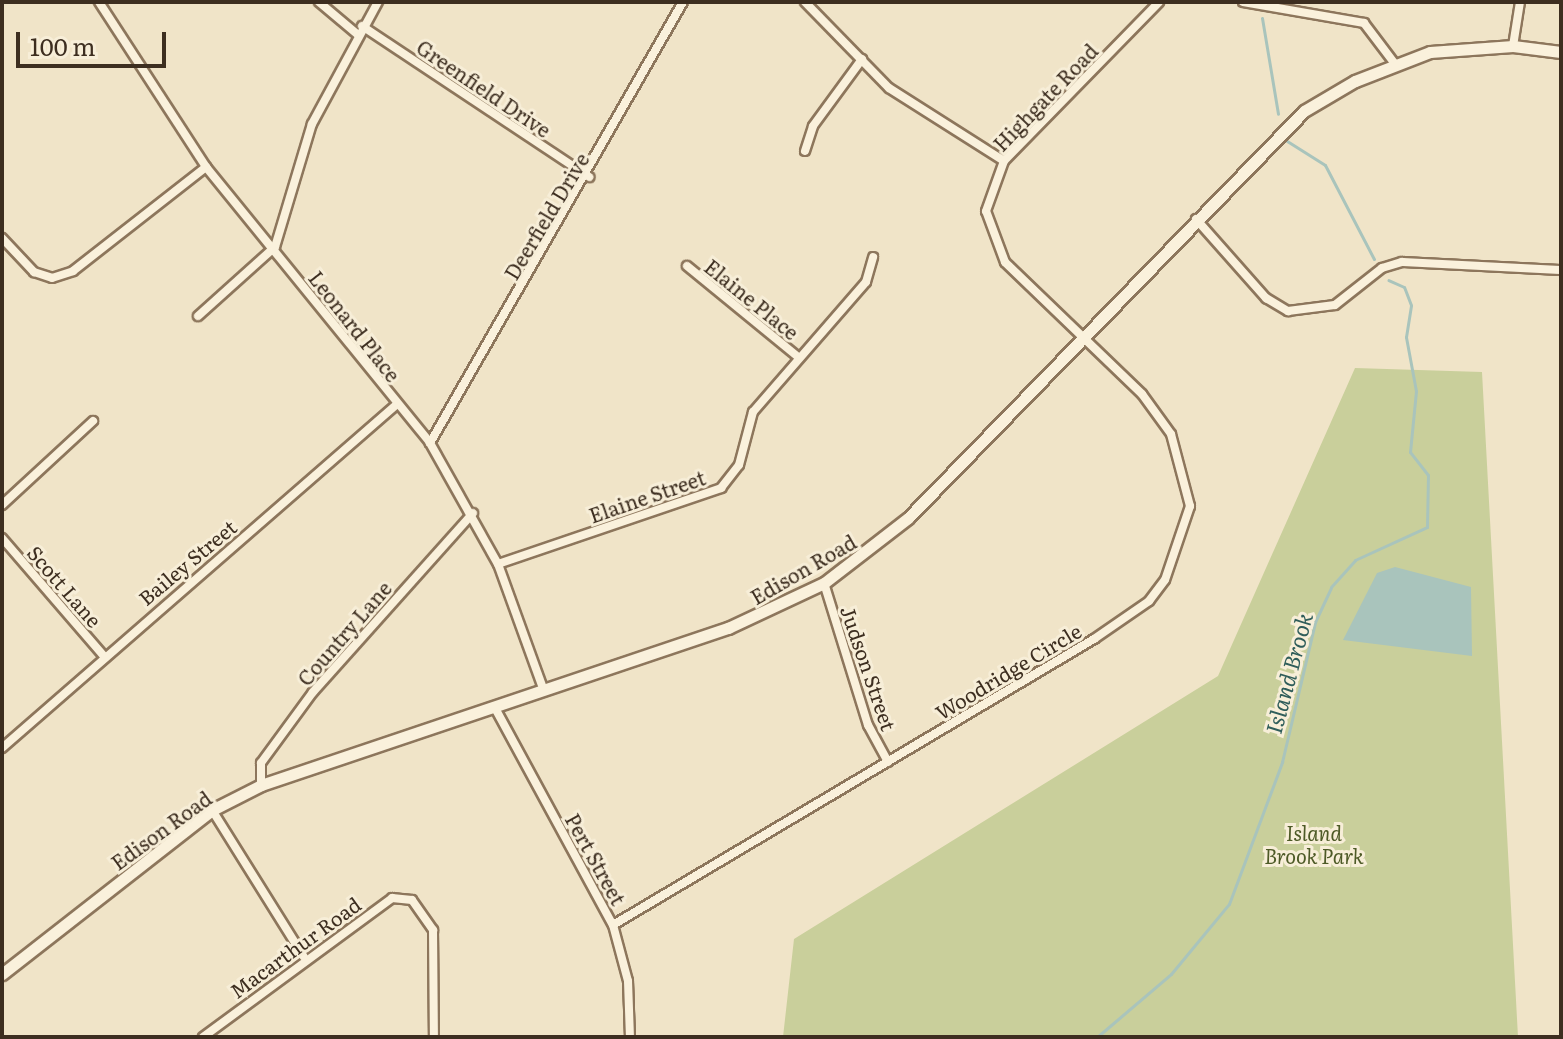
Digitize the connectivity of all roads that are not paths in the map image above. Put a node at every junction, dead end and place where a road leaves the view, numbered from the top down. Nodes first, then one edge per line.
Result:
1 (99, 2) edge
2 (319, 2) edge
3 (378, 2) edge
4 (683, 2) edge
5 (805, 2) edge
6 (1159, 2) edge
7 (1243, 2) edge
8 (1304, 2) edge
9 (1520, 2) edge
10 (1302, 13) junction
11 (359, 30) junction
12 (1513, 46) junction
13 (1561, 52) edge
14 (862, 59) junction
15 (1395, 64) junction
16 (805, 151) dead end
17 (1004, 161) junction
18 (206, 167) junction
19 (589, 177) junction
20 (1196, 218) junction
21 (2, 238) edge
22 (275, 247) junction
23 (873, 257) dead end
24 (687, 266) dead end
25 (1561, 270) edge
26 (198, 316) dead end
27 (1080, 340) junction
28 (798, 357) junction
29 (396, 405) junction
30 (93, 421) dead end
31 (430, 443) junction
32 (2, 505) edge
33 (473, 513) junction
34 (2, 538) edge
35 (498, 564) junction
36 (824, 583) junction
37 (103, 655) junction
38 (544, 691) junction
39 (495, 708) junction
40 (2, 748) edge
41 (888, 762) junction
42 (261, 785) junction
43 (212, 810) junction
44 (613, 925) junction
45 (304, 957) junction
46 (2, 974) edge
47 (203, 1037) edge
48 (434, 1037) edge
49 (630, 1037) edge

1 - 18 street, Leonard Place
2 - 11 street, Greenfield Drive
3 - 11 street
4 - 19 street, Deerfield Drive
5 - 14 street
6 - 17 street, Highgate Road
7 - 10 street
8 - 10 street
9 - 12 street
10 - 15 street
11 - 19 street, Greenfield Drive
11 - 22 street
12 - 13 street, Edison Road
12 - 15 street, Edison Road
14 - 16 street
14 - 17 street
15 - 20 street, Edison Road
17 - 27 street, Highgate Road
18 - 21 street
18 - 22 street, Leonard Place
19 - 31 street, Deerfield Drive
20 - 25 street
20 - 27 street, Edison Road
22 - 26 street
22 - 29 street, Leonard Place
23 - 28 street, Elaine Street
24 - 28 street, Elaine Place
27 - 36 street, Edison Road
27 - 41 street, Woodridge Circle
28 - 35 street, Elaine Street
29 - 31 street, Leonard Place
29 - 37 street, Bailey Street
30 - 32 street
31 - 33 street, Leonard Place
33 - 35 street, Leonard Place
33 - 42 street, Country Lane
34 - 37 street, Scott Lane
35 - 38 street, Leonard Place
36 - 38 street, Edison Road
36 - 41 street, Judson Street
37 - 40 street, Bailey Street
38 - 39 street, Edison Road
39 - 42 street, Edison Road
39 - 44 street, Pert Street
41 - 44 street, Woodridge Circle
42 - 43 street, Edison Road
43 - 45 street
43 - 46 street, Edison Road
44 - 49 street, Pert Street
45 - 47 street, Macarthur Road
45 - 48 street, Macarthur Road

